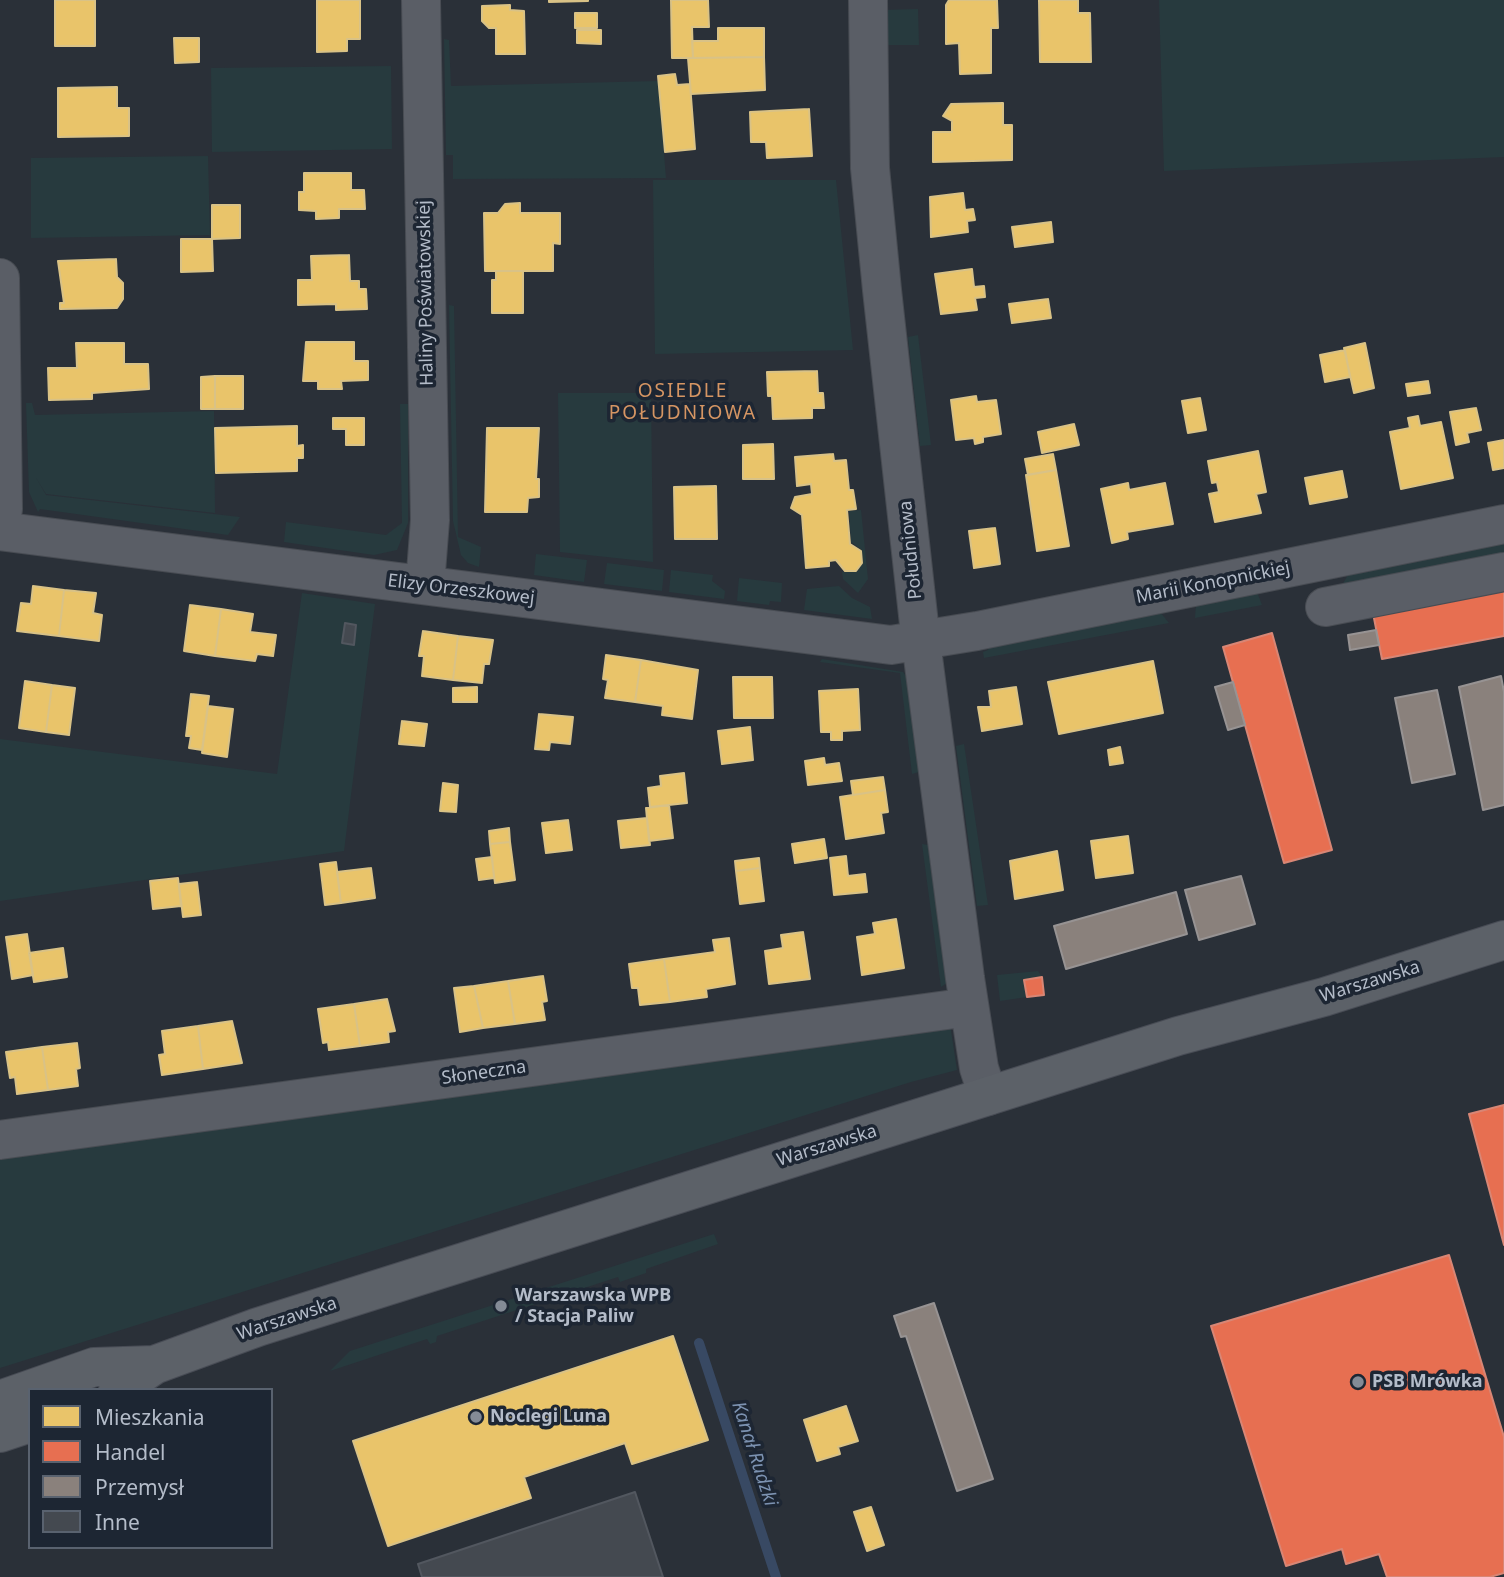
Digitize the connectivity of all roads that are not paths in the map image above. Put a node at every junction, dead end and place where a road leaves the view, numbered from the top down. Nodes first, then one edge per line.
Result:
1 (421, 0) edge
2 (868, 0) edge
3 (0, 278) edge
4 (1504, 524) edge
5 (0, 529) edge
6 (1504, 572) edge
7 (425, 585) junction
8 (1325, 607) dead end
9 (921, 642) junction
10 (1504, 940) edge
11 (969, 1007) junction
12 (988, 1096) junction
13 (0, 1140) edge
14 (154, 1365) junction
15 (34, 1388) edge
16 (121, 1388) edge
17 (28, 1390) edge
18 (0, 1400) edge
19 (28, 1424) edge
20 (0, 1433) edge

1 - 7 street, Haliny Poświatowskiej
2 - 9 street, Południowa
3 - 5 street
4 - 9 street, Marii Konopnickiej
5 - 7 street, Elizy Orzeszkowej
6 - 8 street
7 - 9 street, Elizy Orzeszkowej
9 - 11 street, Południowa
10 - 12 main road, Warszawska
11 - 12 street, Południowa
11 - 13 street, Słoneczna
12 - 14 main road, Warszawska
14 - 15 main road, Warszawska
14 - 16 main road, Warszawska
17 - 18 main road, Warszawska
19 - 20 main road

